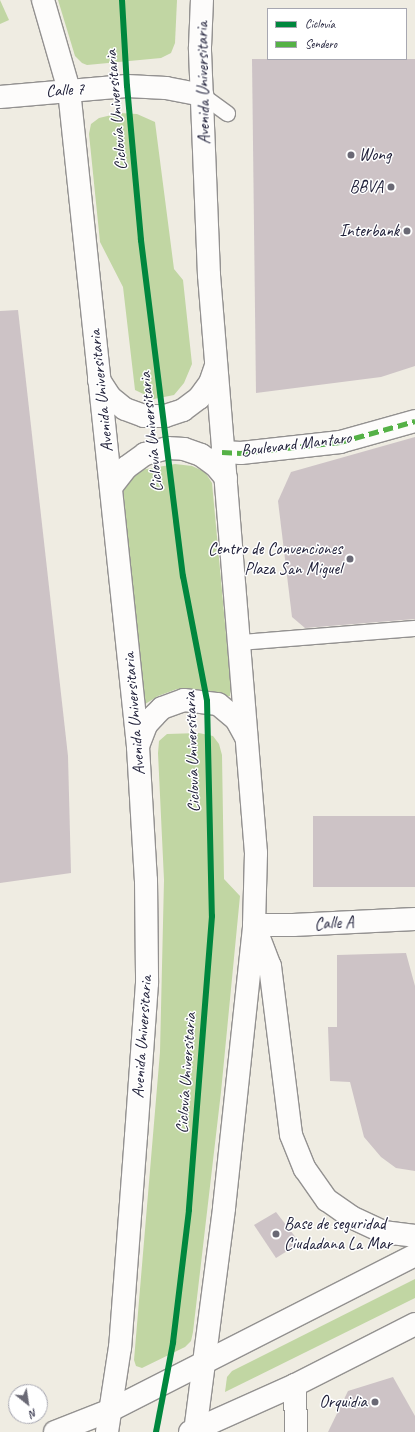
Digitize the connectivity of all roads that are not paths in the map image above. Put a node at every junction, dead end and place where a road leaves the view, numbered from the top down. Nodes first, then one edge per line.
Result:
1 (43, 0) edge
2 (202, 0) edge
3 (69, 90) junction
4 (202, 95) junction
5 (0, 97) edge
6 (227, 113) dead end
7 (217, 364) junction
8 (99, 380) junction
9 (415, 421) edge
10 (222, 452) junction
11 (226, 478) junction
12 (112, 486) junction
13 (415, 628) edge
14 (240, 642) junction
15 (247, 740) junction
16 (138, 747) junction
17 (415, 919) edge
18 (254, 925) junction
19 (415, 1236) edge
20 (415, 1255) edge
21 (415, 1324) edge
22 (205, 1362) junction
23 (294, 1385) junction
24 (111, 1410) junction
25 (194, 1431) edge
26 (55, 1432) edge
27 (107, 1432) edge
28 (296, 1432) edge

1 - 3 main road, Avenida Universitaria
2 - 4 main road, Avenida Universitaria
3 - 4 main road, Calle 7
3 - 5 main road, Calle 7
3 - 8 main road, Avenida Universitaria
4 - 6 lane
4 - 7 main road, Avenida Universitaria
7 - 8 main road
7 - 10 main road, Avenida Universitaria
8 - 12 main road, Avenida Universitaria
9 - 10 main road, Boulevard Mantaro
10 - 11 main road, Avenida Universitaria
11 - 12 main road
11 - 14 main road, Avenida Universitaria
12 - 16 main road, Avenida Universitaria
13 - 14 lane
14 - 15 main road, Avenida Universitaria
15 - 16 main road
15 - 18 main road, Avenida Universitaria
16 - 24 main road, Avenida Universitaria
17 - 18 main road, Calle A
18 - 19 main road
18 - 22 main road, Avenida Universitaria
20 - 22 main road
21 - 23 main road
22 - 24 main road
22 - 25 main road, Avenida Universitaria
23 - 25 main road
23 - 28 main road
24 - 26 main road
24 - 27 main road, Avenida Universitaria

